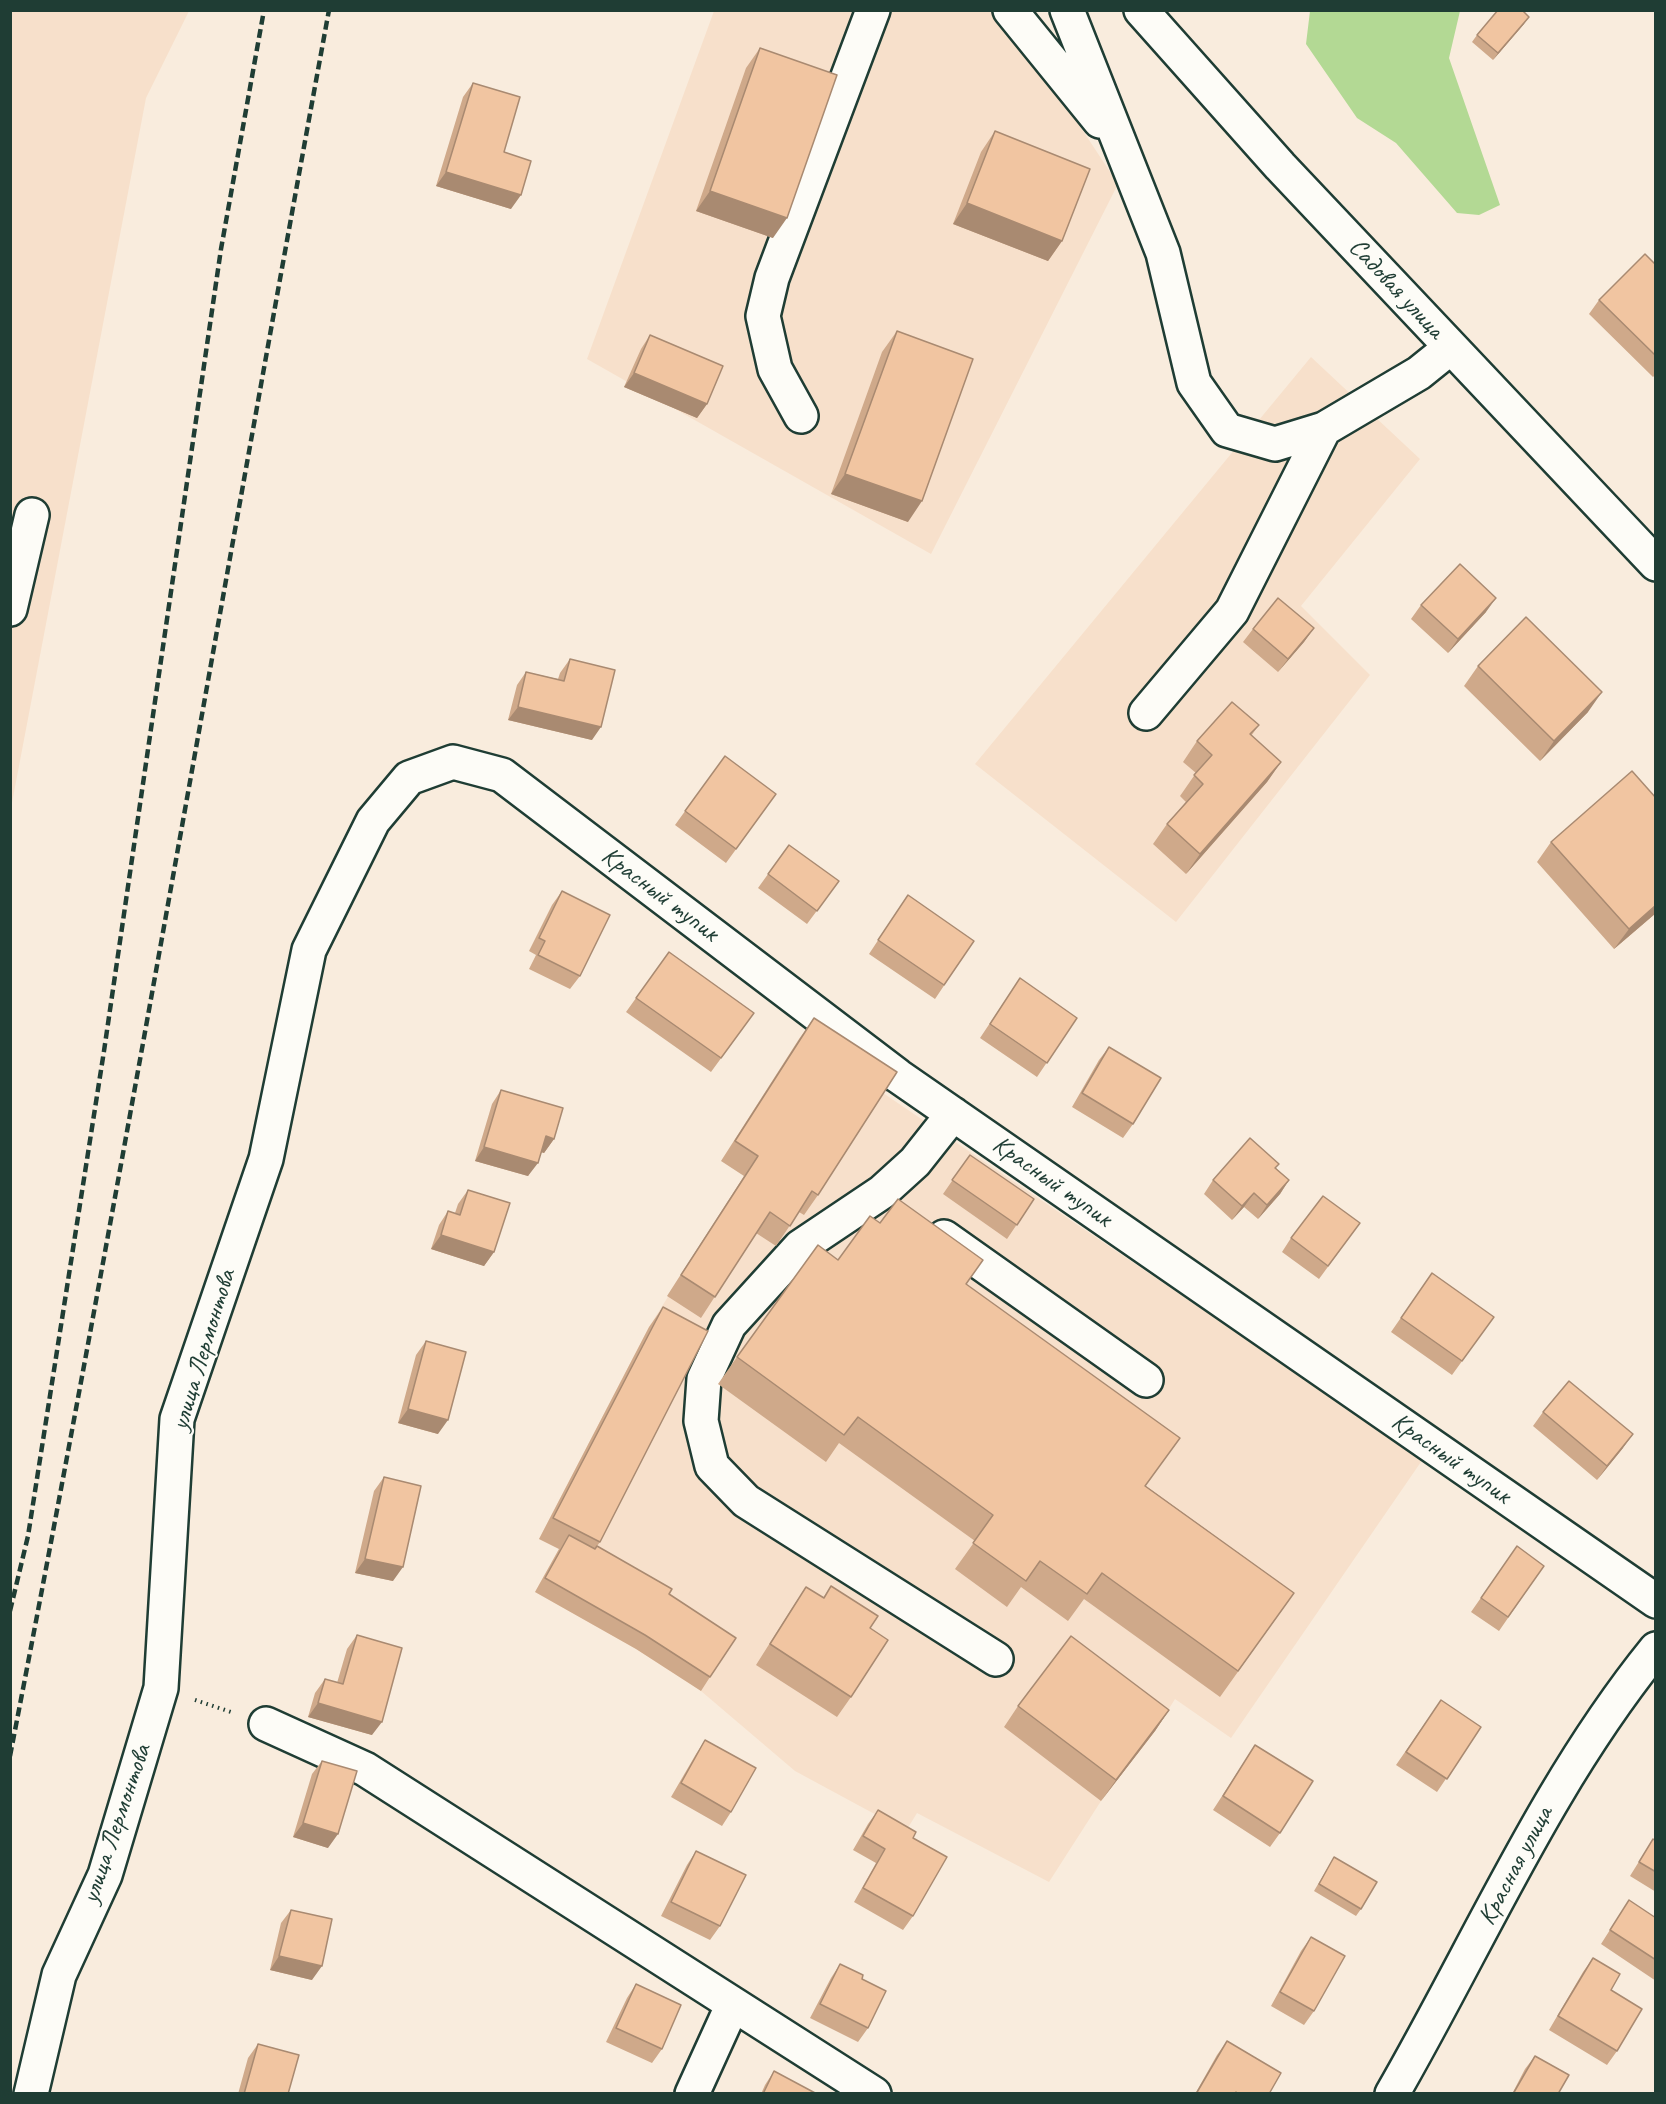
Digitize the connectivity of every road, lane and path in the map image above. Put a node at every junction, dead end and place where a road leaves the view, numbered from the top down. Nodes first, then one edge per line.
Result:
1 (873, 10) edge
2 (1010, 10) edge
3 (1067, 10) edge
4 (1141, 10) edge
5 (1118, 144) junction
6 (1450, 348) junction
7 (801, 416) dead end
8 (1324, 429) junction
9 (32, 514) dead end
10 (1656, 564) edge
11 (10, 609) edge
12 (1146, 713) dead end
13 (453, 762) joint
14 (953, 1114) junction
15 (882, 1192) junction
16 (1146, 1380) dead end
17 (1656, 1601) edge
18 (1656, 1649) edge
19 (996, 1659) dead end
20 (1645, 1685) edge
21 (161, 1688) junction
22 (266, 1724) joint
23 (733, 2004) junction
24 (31, 2094) edge
25 (692, 2094) edge
26 (873, 2094) edge
27 (1392, 2094) edge

1 - 7 street
2 - 5 street
3 - 5 street
4 - 6 street, Садовая улица
5 - 8 street
6 - 8 street
6 - 10 street, Садовая улица
8 - 12 street
9 - 11 street
13 - 14 street, Красный тупик
13 - 21 street, улица Лермонтова
14 - 15 street
14 - 17 street, Красный тупик
15 - 16 street
15 - 19 street
18 - 20 street, Красная улица
20 - 27 street, Красная улица
21 - 22 path
21 - 24 street, улица Лермонтова
22 - 23 street
23 - 25 street
23 - 26 street

